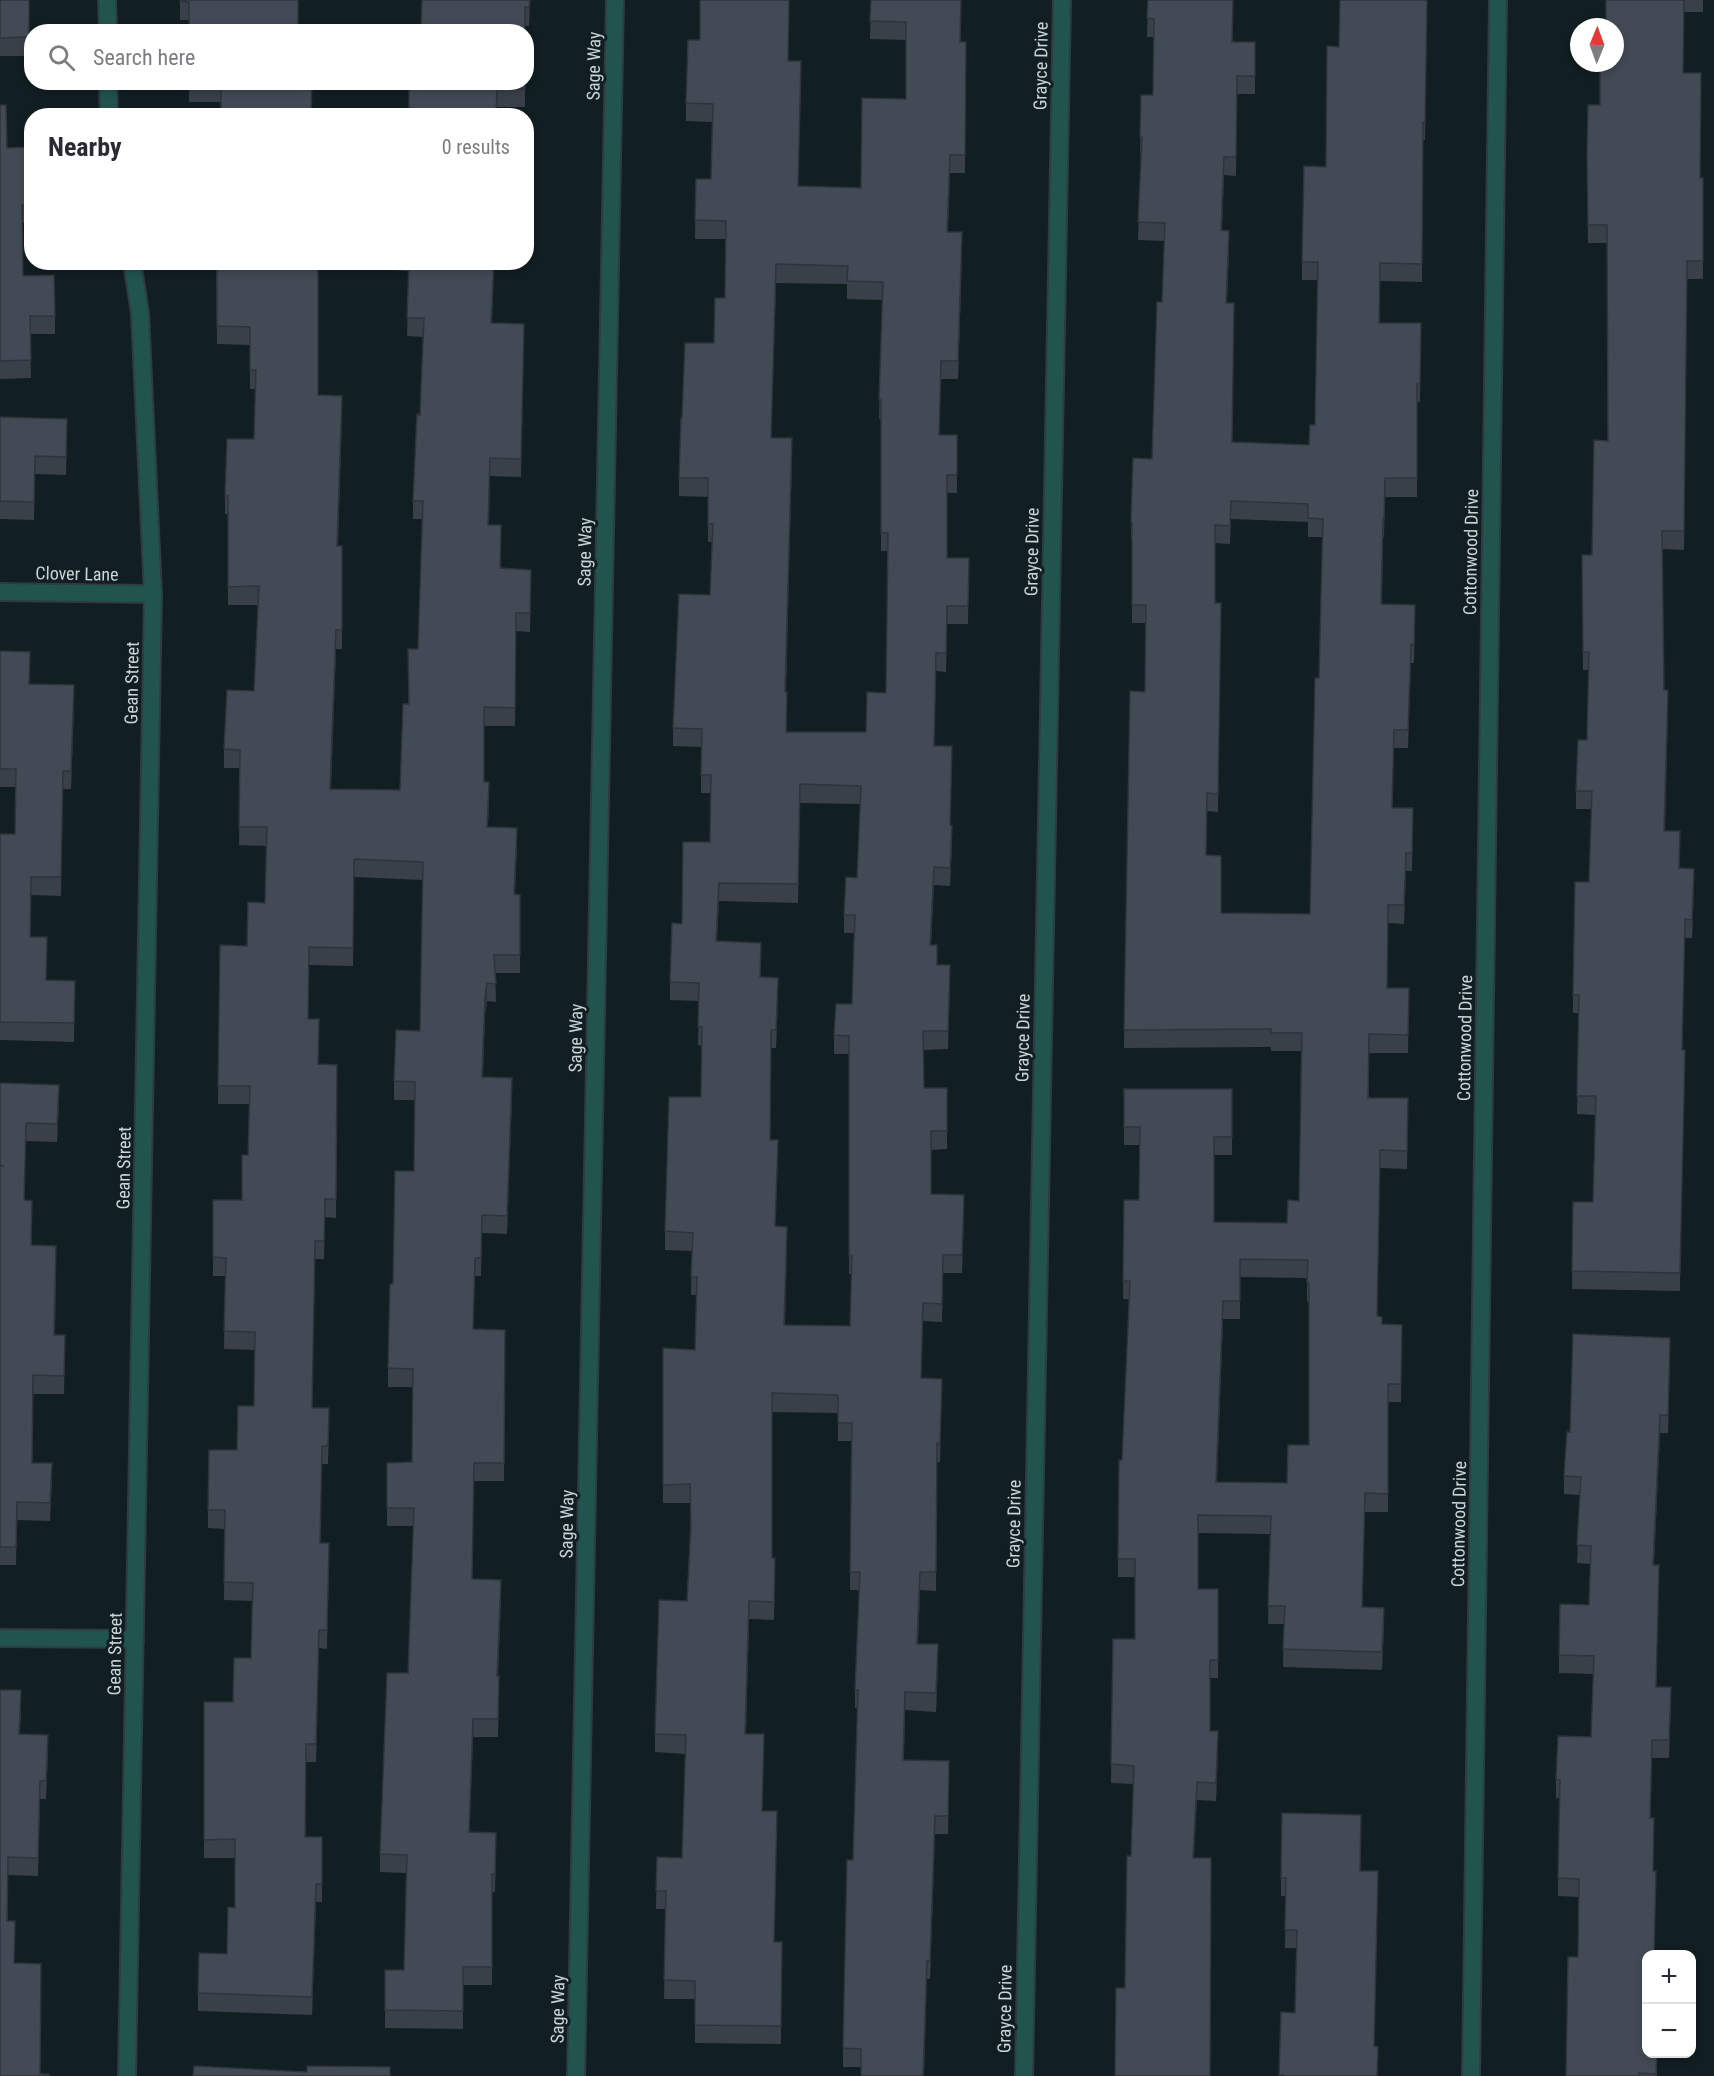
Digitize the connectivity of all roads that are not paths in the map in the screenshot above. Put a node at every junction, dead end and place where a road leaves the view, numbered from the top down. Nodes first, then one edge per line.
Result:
1 (107, 0) edge
2 (615, 0) edge
3 (1062, 0) edge
4 (1498, 0) edge
5 (108, 24) edge
6 (108, 90) edge
7 (109, 108) edge
8 (133, 270) edge
9 (0, 592) edge
10 (153, 594) junction
11 (0, 1638) edge
12 (135, 1639) junction
13 (127, 2076) edge
14 (576, 2076) edge
15 (1024, 2076) edge
16 (1471, 2076) edge

1 - 5 street
2 - 14 street, Sage Way
3 - 15 street, Grayce Drive
4 - 16 street, Cottonwood Drive
6 - 7 street
8 - 10 street, Gean Street
9 - 10 street, Clover Lane
10 - 12 street, Gean Street
11 - 12 street
12 - 13 street, Gean Street

